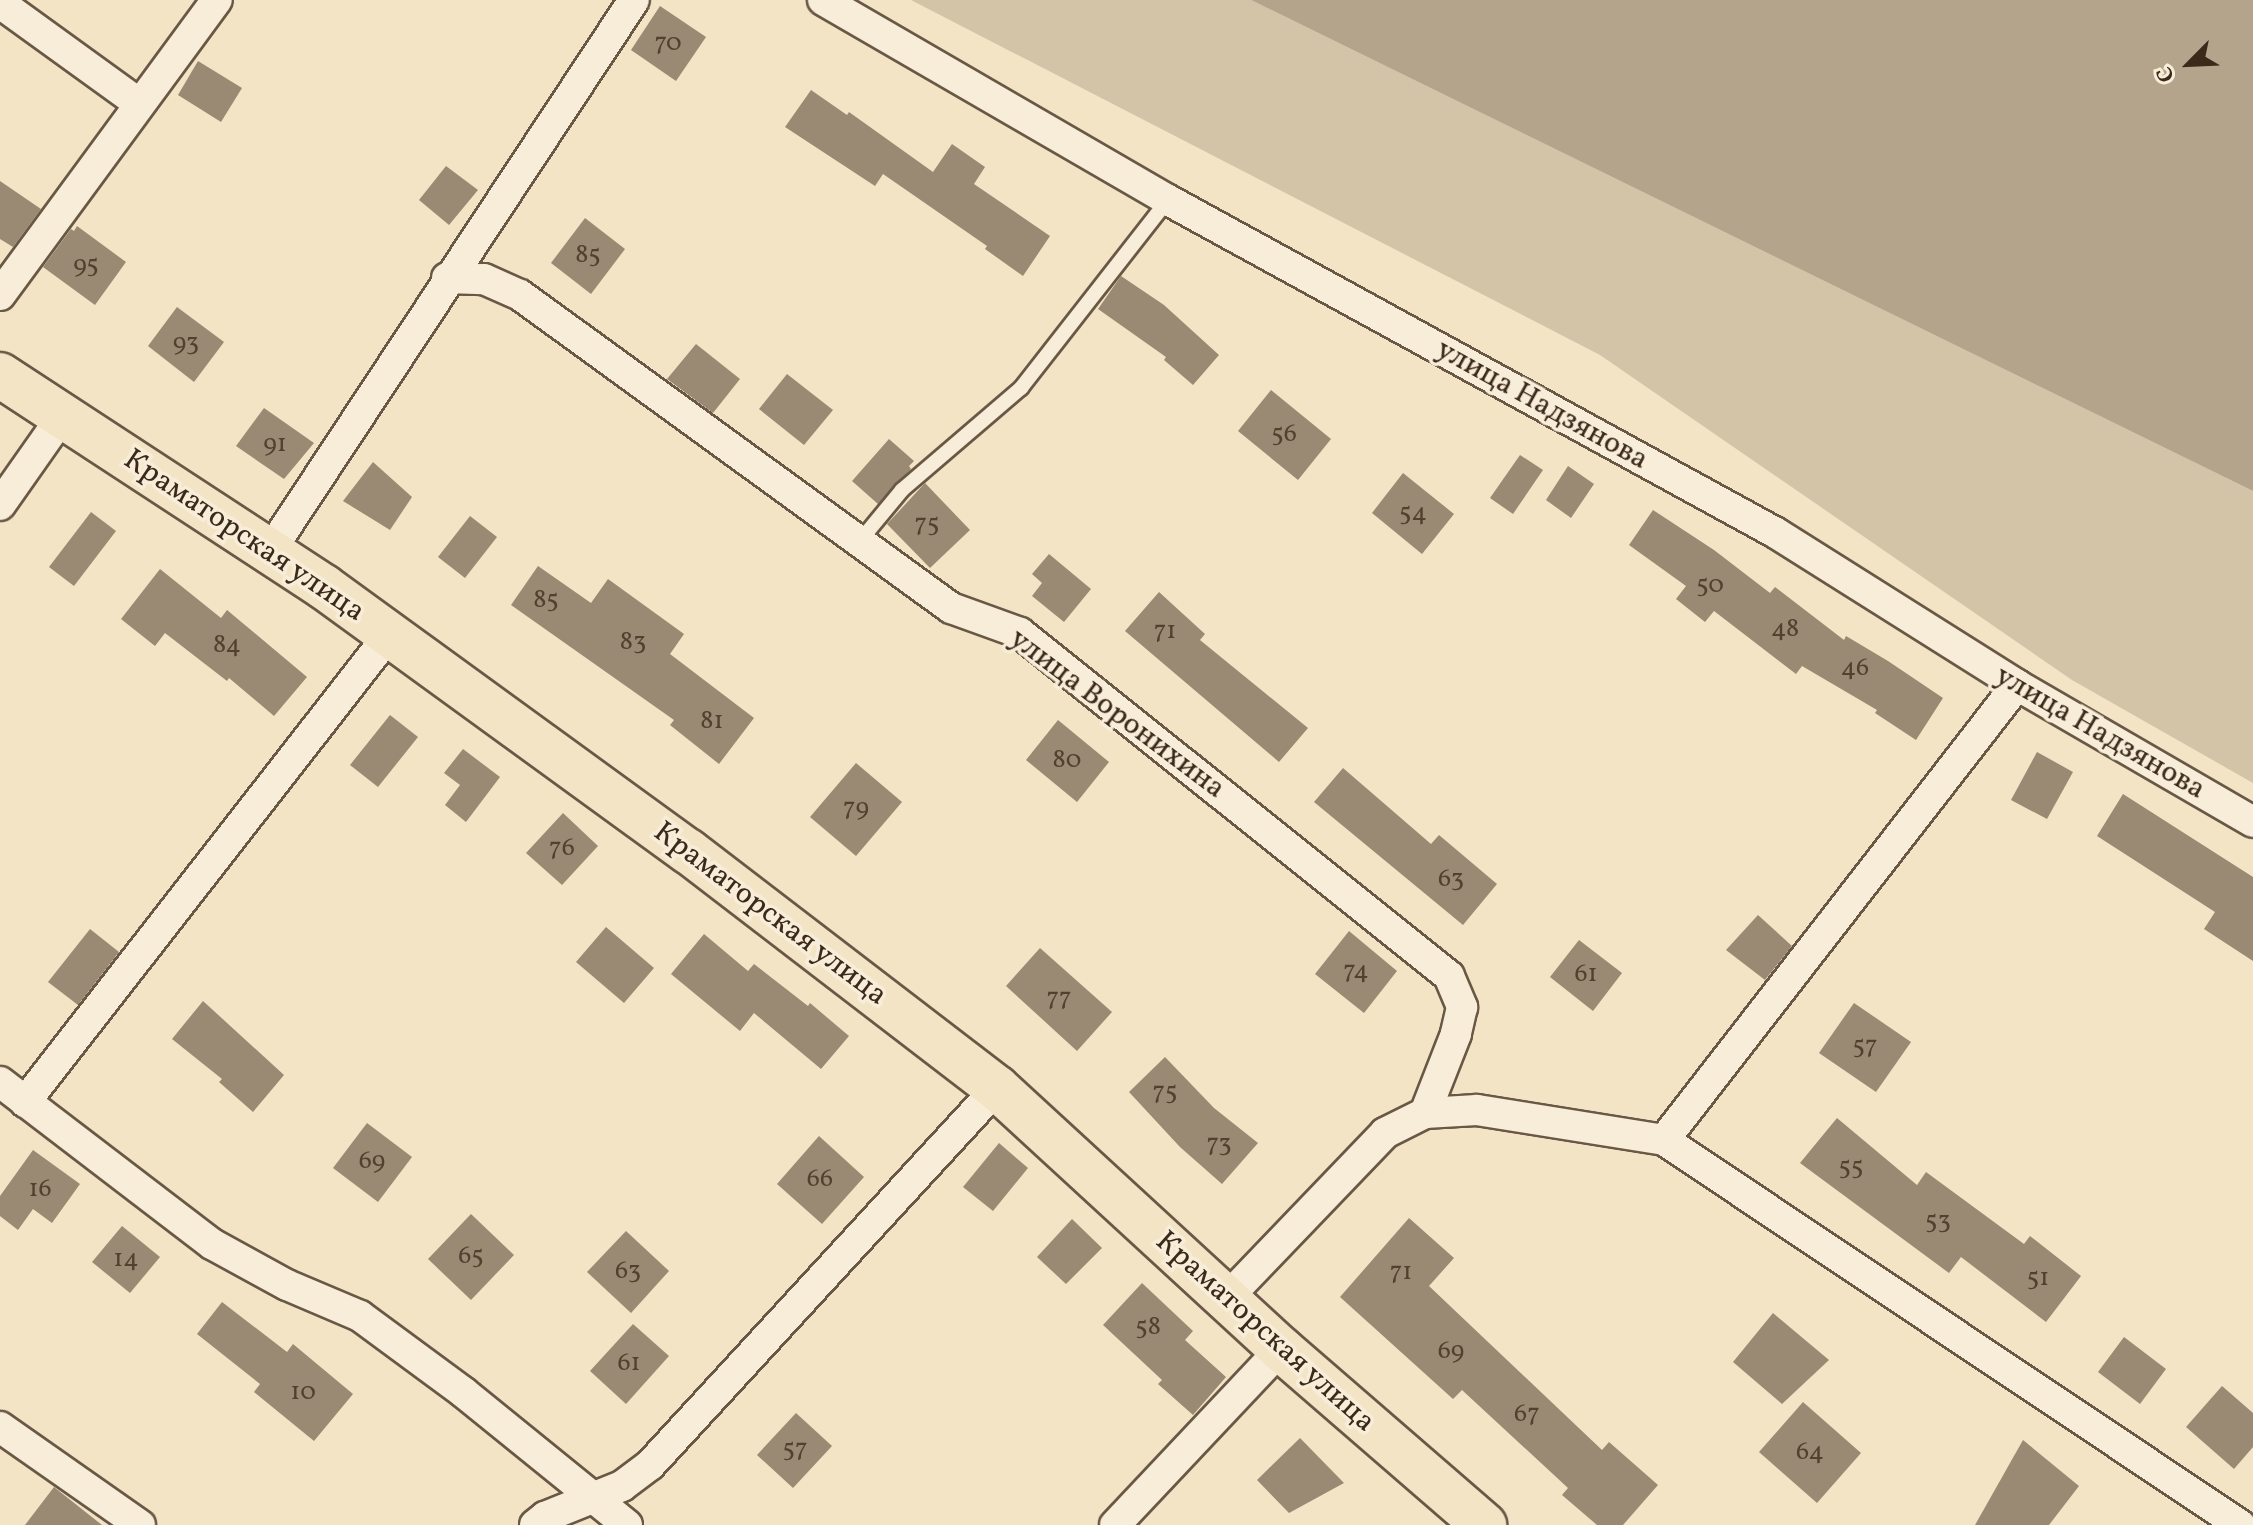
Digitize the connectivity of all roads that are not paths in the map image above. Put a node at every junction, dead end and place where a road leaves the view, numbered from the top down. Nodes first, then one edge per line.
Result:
1 (217, 0) edge
2 (634, 0) edge
3 (823, 0) edge
4 (0, 3) edge
5 (138, 103) junction
6 (1168, 200) junction
7 (447, 278) junction
8 (0, 295) edge
9 (0, 375) edge
10 (64, 414) junction
11 (0, 505) edge
12 (859, 542) junction
13 (270, 551) junction
14 (389, 635) junction
15 (2017, 685) junction
16 (2253, 822) edge
17 (0, 1082) edge
18 (997, 1088) junction
19 (25, 1102) junction
20 (1425, 1113) junction
21 (1664, 1140) junction
22 (1226, 1299) junction
23 (1281, 1349) junction
24 (0, 1427) edge
25 (591, 1497) junction
26 (140, 1525) edge
27 (535, 1525) edge
28 (627, 1525) edge
29 (1115, 1525) edge
30 (1484, 1525) edge
31 (2240, 1525) edge

1 - 5 street
2 - 7 street
3 - 6 street, улица Надзянова
4 - 5 street
5 - 8 street
6 - 12 lane
6 - 15 street, улица Надзянова
7 - 12 street, улица Воронихина
7 - 13 street
9 - 10 main road, Краматорская улица
10 - 11 street
10 - 13 main road, Краматорская улица
12 - 20 street, улица Воронихина
13 - 14 main road, Краматорская улица
14 - 18 main road, Краматорская улица
14 - 19 street
15 - 16 street, улица Надзянова
15 - 21 street
17 - 19 street
18 - 22 main road, Краматорская улица
18 - 25 street
19 - 25 street
20 - 21 street
20 - 22 street
21 - 31 street
22 - 23 main road, Краматорская улица
23 - 29 street
23 - 30 main road, Краматорская улица
24 - 26 street
25 - 27 street
25 - 28 street

